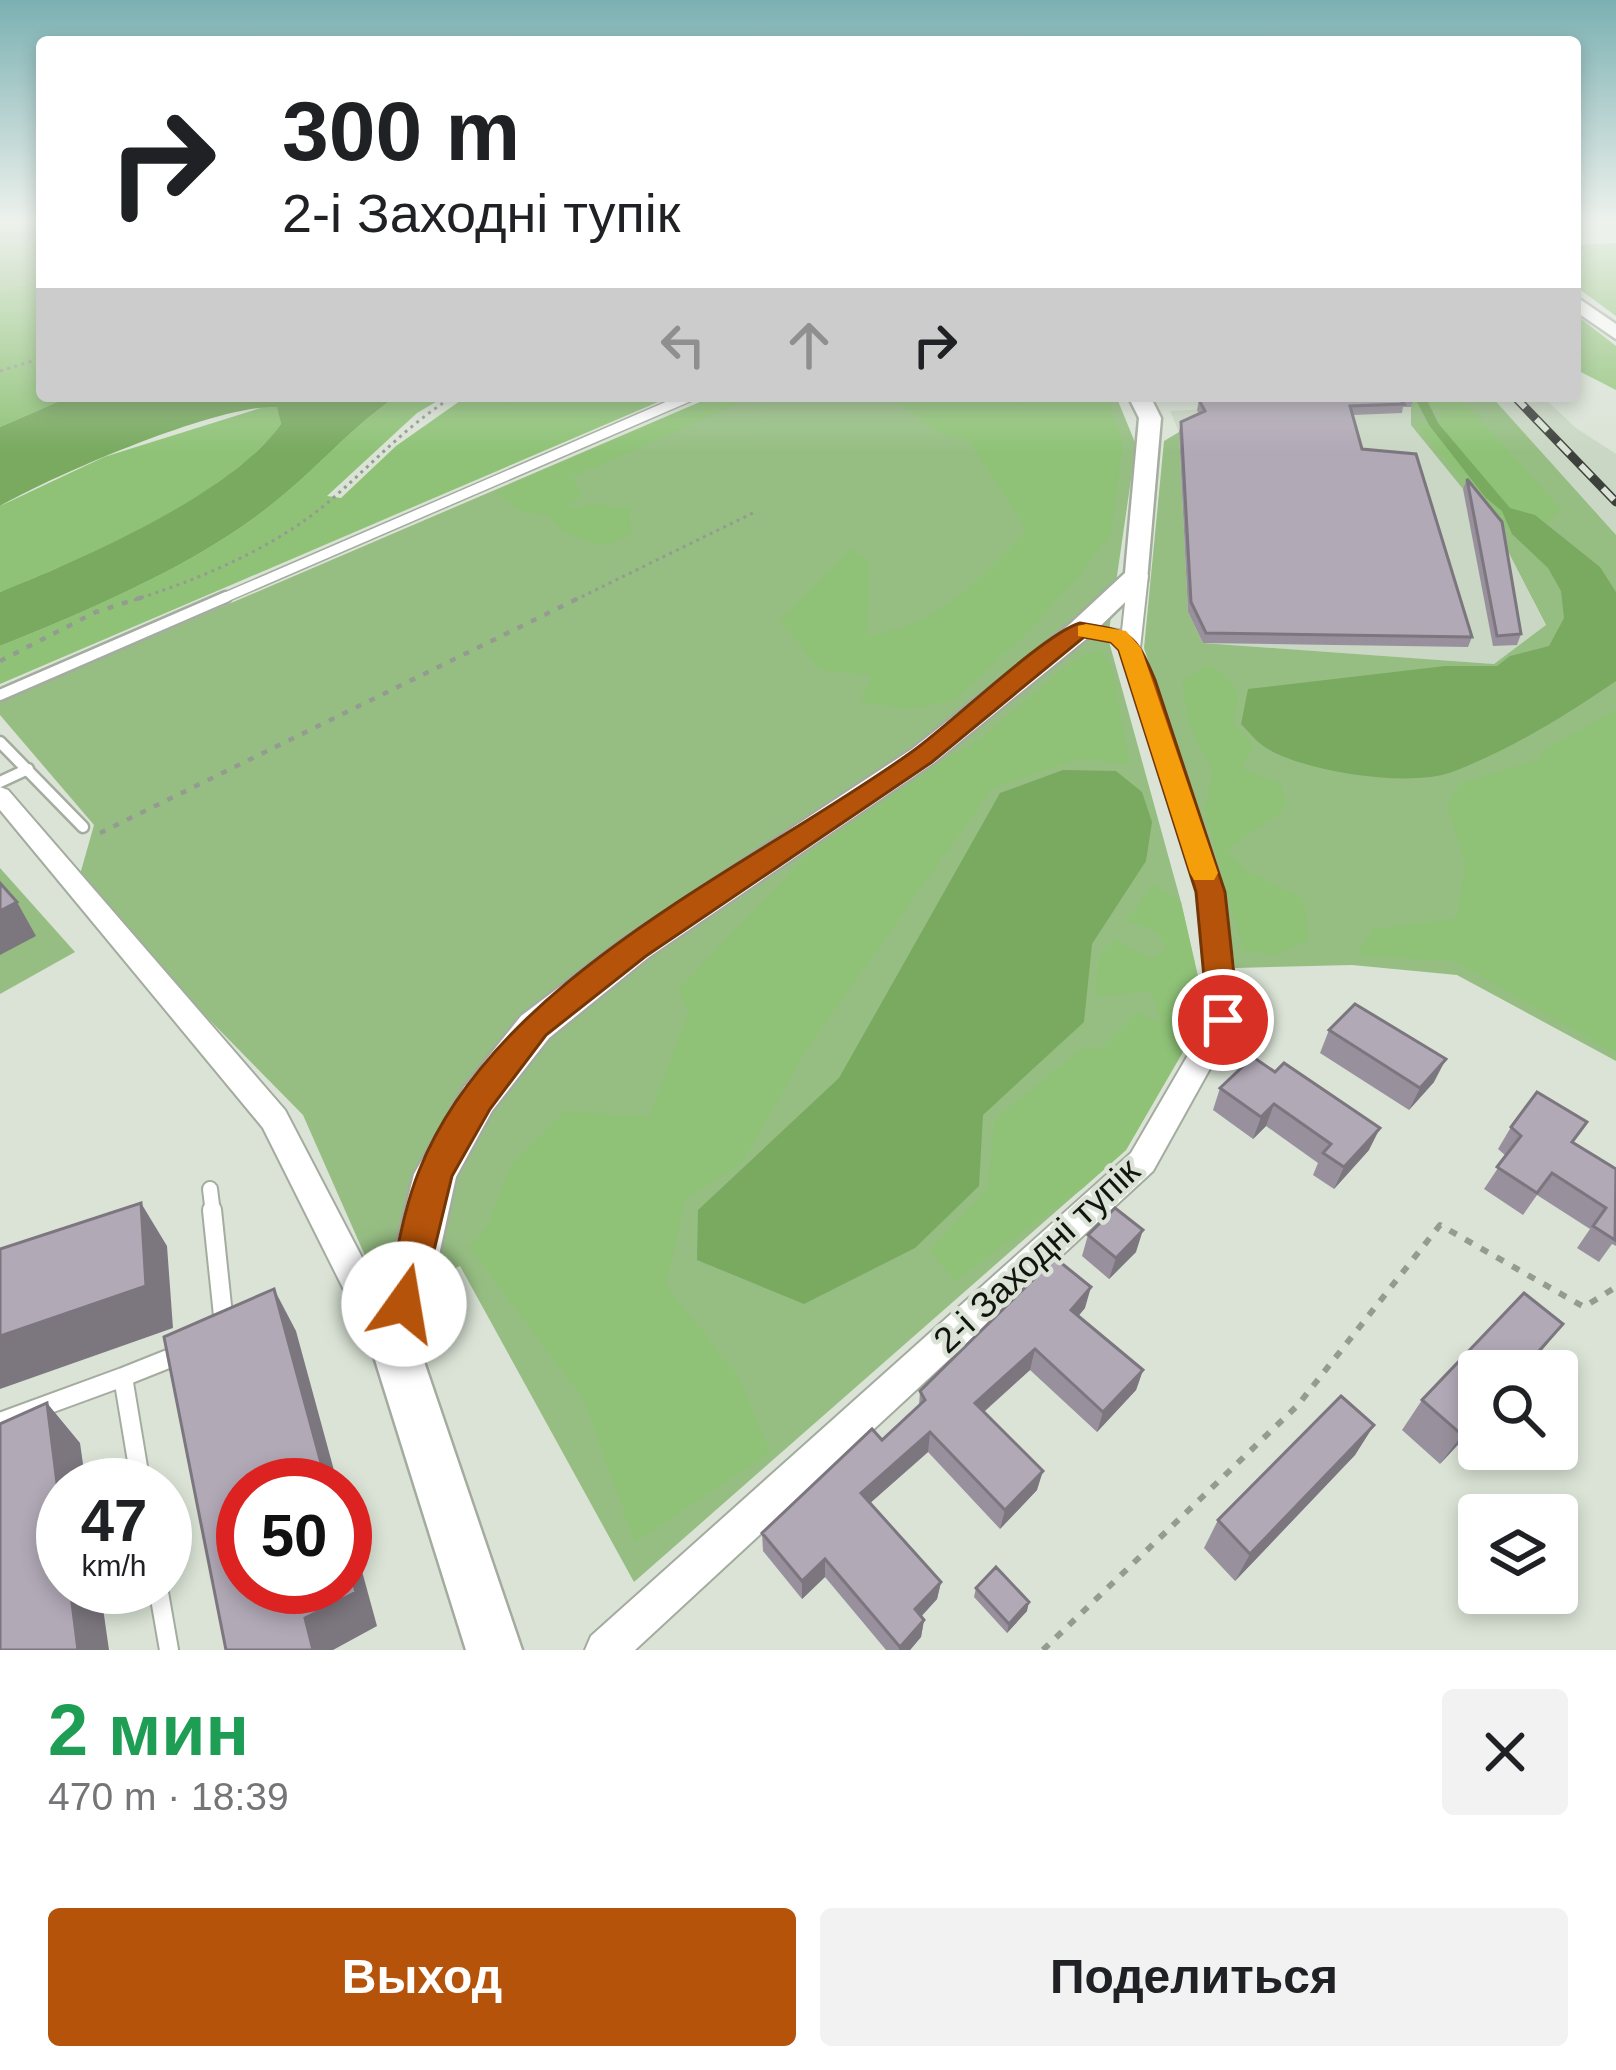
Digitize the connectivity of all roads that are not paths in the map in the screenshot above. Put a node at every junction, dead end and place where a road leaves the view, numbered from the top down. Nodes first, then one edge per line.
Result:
1 (1581, 307) edge
2 (1616, 333) edge
3 (678, 402) edge
4 (1141, 402) edge
5 (1138, 575) junction
6 (1080, 630) junction
7 (1130, 648) junction
8 (0, 695) edge
9 (0, 742) edge
10 (28, 770) junction
11 (0, 782) edge
12 (0, 795) edge
13 (88, 832) road end
14 (210, 1189) dead end
15 (406, 1374) junction
16 (123, 1377) junction
17 (0, 1422) edge
18 (136, 1458) edge
19 (163, 1614) edge
20 (169, 1650) edge
21 (494, 1650) edge
22 (605, 1650) edge

1 - 2 main road
3 - 8 lane
4 - 5 main road, 2-і Заходні тупік
5 - 6 main road
5 - 7 street, 2-і Заходні тупік
6 - 7 street
6 - 15 main road
7 - 22 street, 2-і Заходні тупік
9 - 10 lane
10 - 11 lane
10 - 13 lane
12 - 15 street
14 - 16 lane
15 - 21 main road
16 - 17 lane
16 - 18 lane
19 - 20 lane

